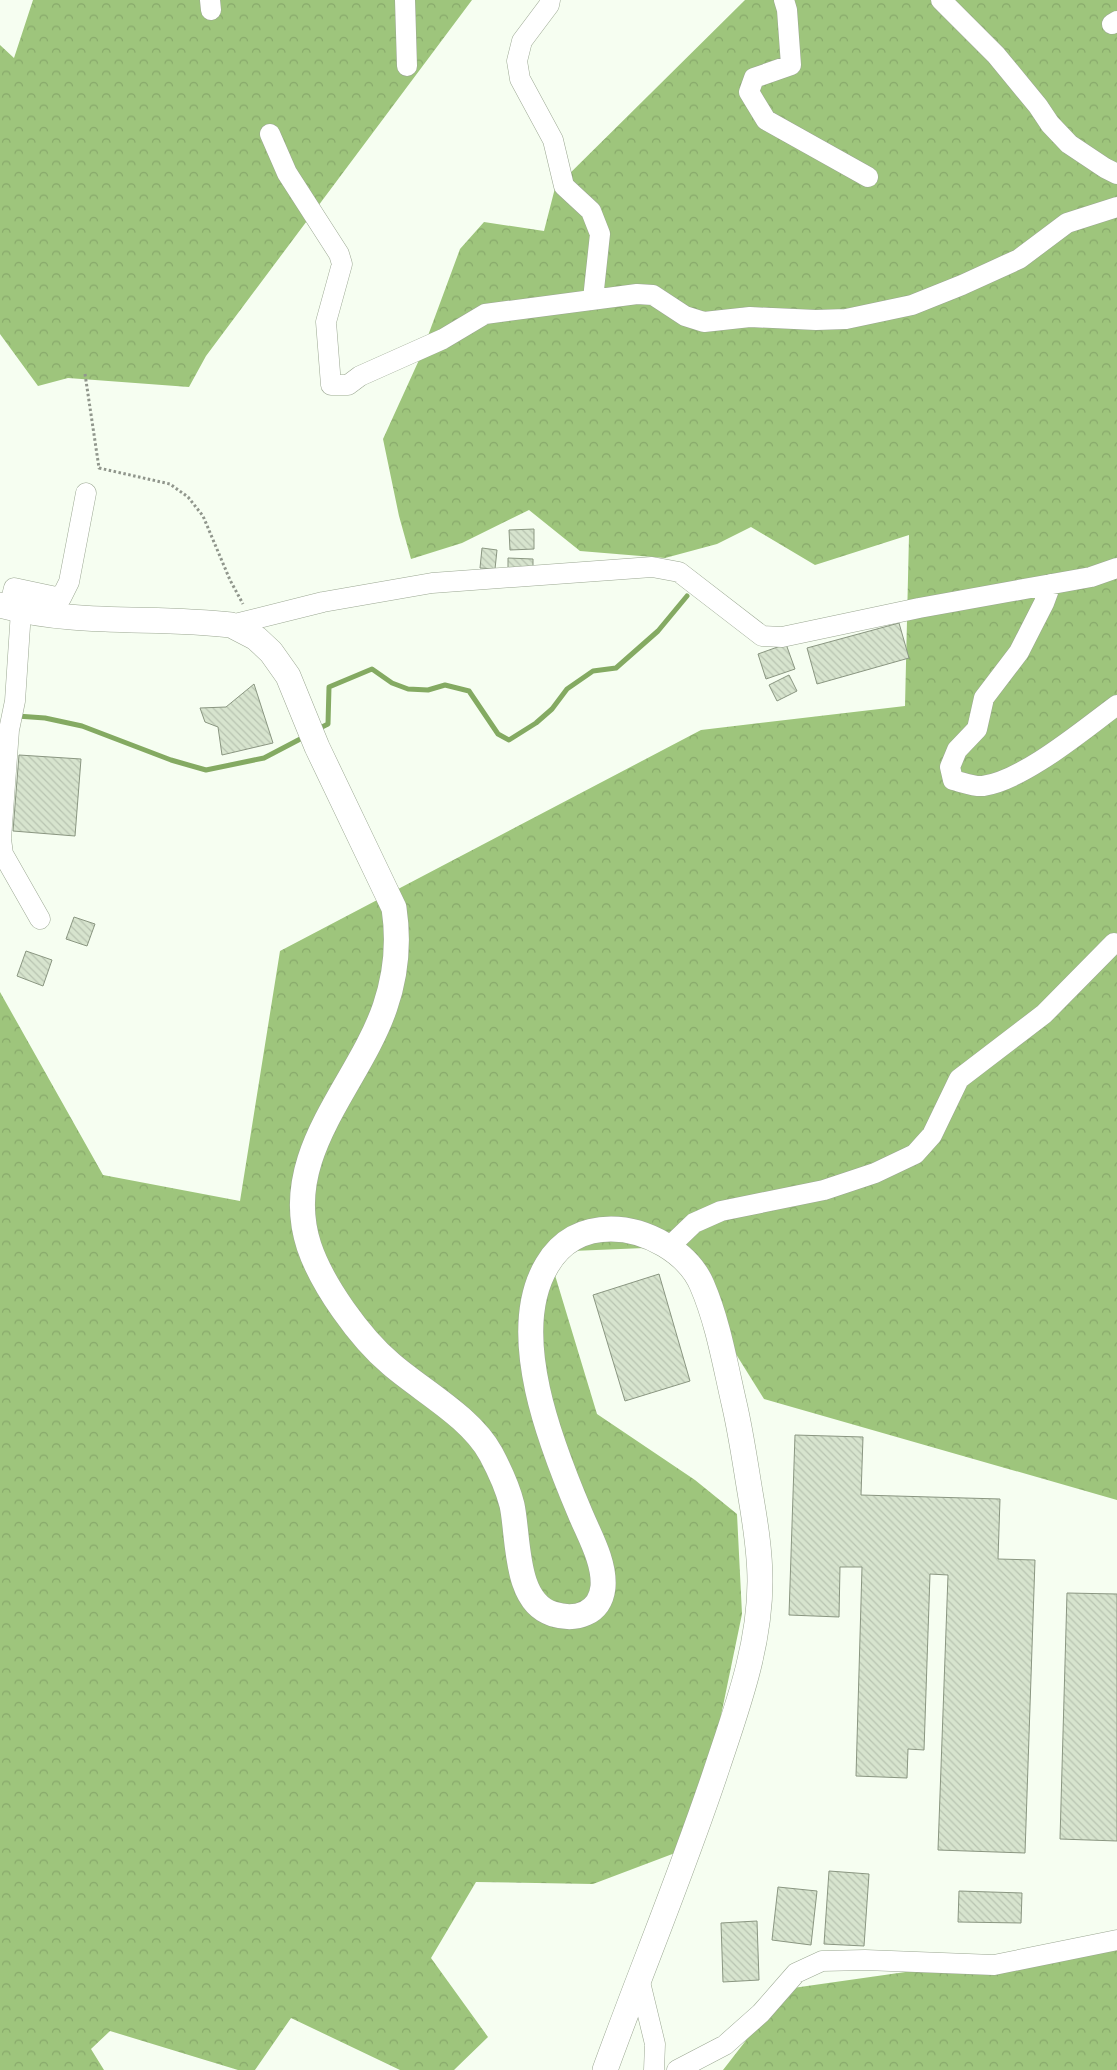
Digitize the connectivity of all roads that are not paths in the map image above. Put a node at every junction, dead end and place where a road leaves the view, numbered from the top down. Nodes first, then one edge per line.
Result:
1 (405, 0) edge
2 (550, 0) edge
3 (784, 0) edge
4 (941, 0) edge
5 (407, 66) dead end
6 (270, 134) dead end
7 (1117, 174) edge
8 (868, 177) dead end
9 (1117, 207) edge
10 (593, 299) junction
11 (86, 492) dead end
12 (1117, 568) edge
13 (1051, 584) junction
14 (10, 608) edge
15 (242, 622) junction
16 (1117, 705) edge
17 (1, 847) edge
18 (40, 919) dead end
19 (1114, 943) dead end
20 (669, 1246) junction
21 (1117, 1940) edge
22 (639, 1978) junction
23 (605, 2070) edge
24 (654, 2070) edge
25 (676, 2070) edge

1 - 5 street
2 - 10 street
3 - 8 street
4 - 7 street
6 - 10 street
9 - 10 street
11 - 14 street
12 - 13 street
13 - 15 street
13 - 16 street
14 - 15 street
14 - 17 street
15 - 20 street
17 - 18 street
19 - 20 street
20 - 22 street
21 - 25 street
22 - 23 street
22 - 24 street

